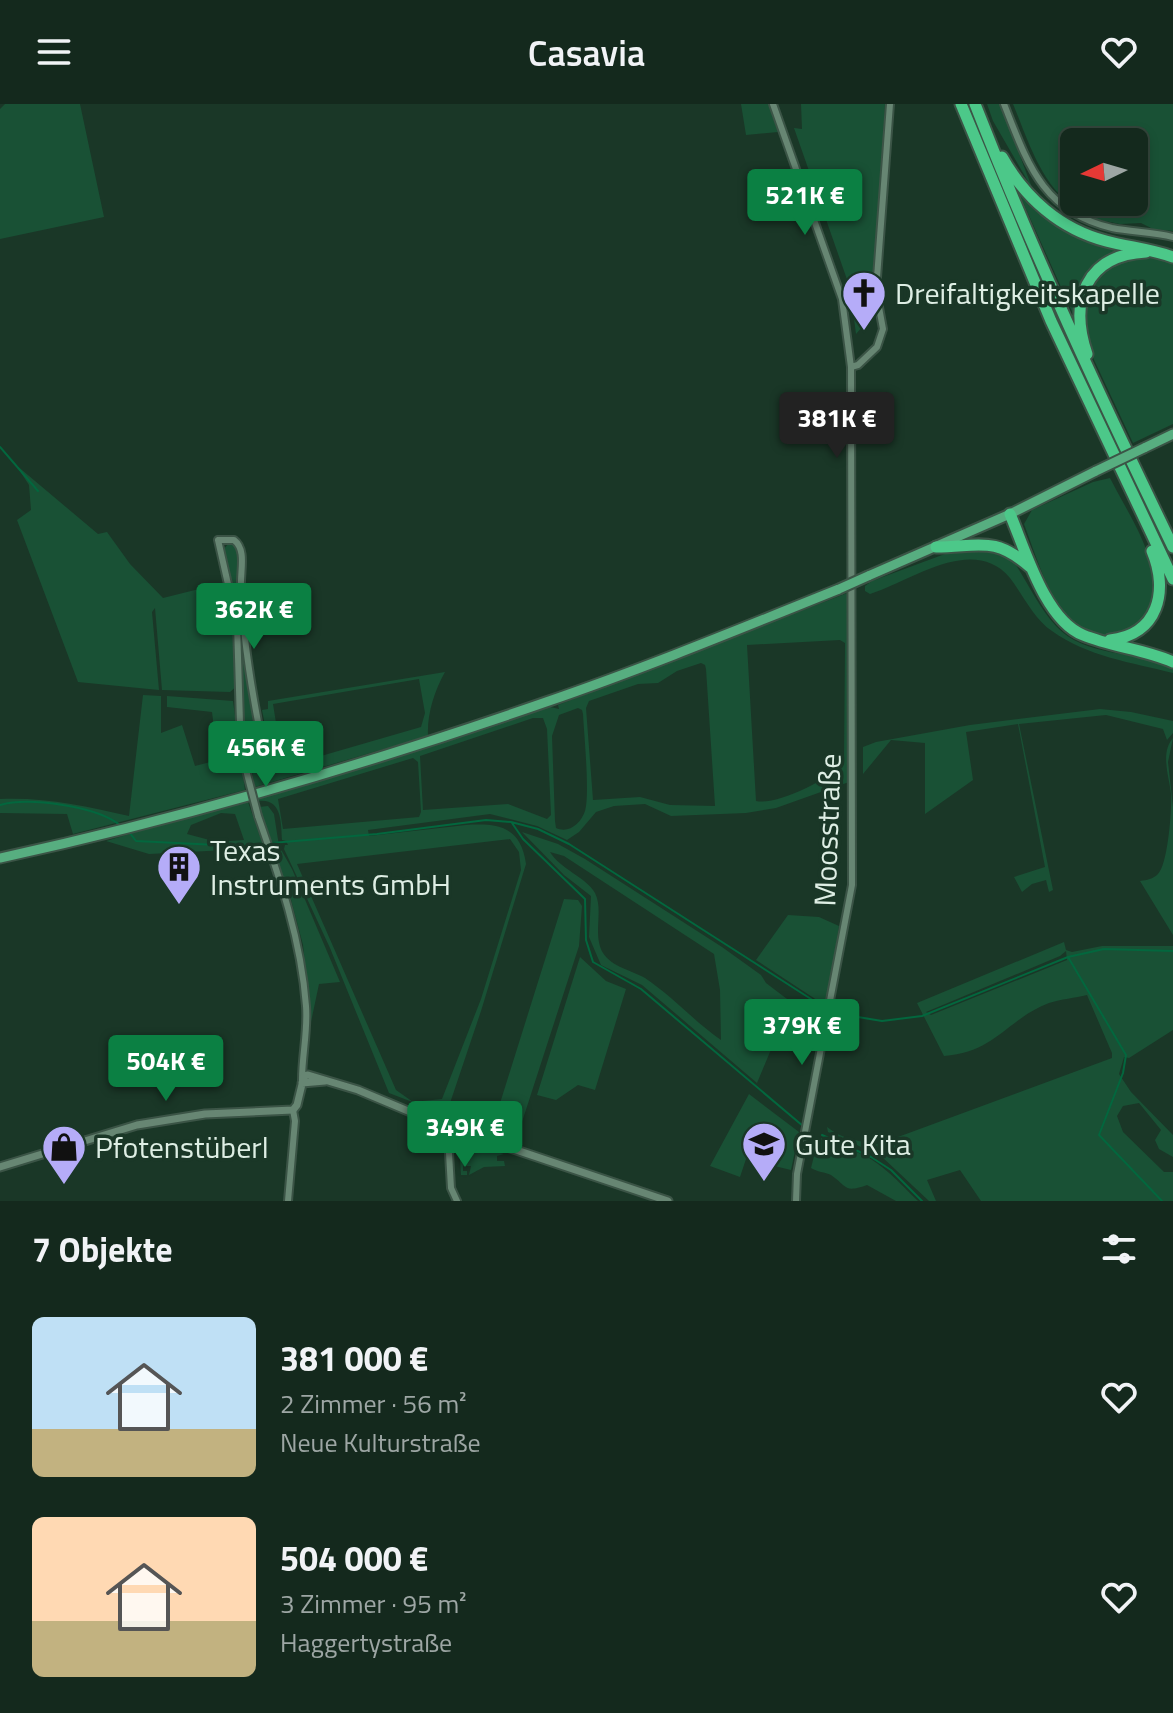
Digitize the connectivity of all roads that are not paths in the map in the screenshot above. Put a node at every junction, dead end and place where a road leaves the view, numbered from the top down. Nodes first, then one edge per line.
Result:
1 (773, 104) edge
2 (890, 104) edge
3 (961, 104) edge
4 (975, 104) edge
5 (1004, 104) edge
6 (980, 118) junction
7 (1173, 237) edge
8 (1155, 251) junction
9 (1173, 257) edge
10 (851, 367) junction
11 (1091, 379) junction
12 (1173, 434) edge
13 (1010, 514) junction
14 (1146, 527) junction
15 (936, 547) junction
16 (1173, 547) edge
17 (1033, 571) junction
18 (1173, 579) edge
19 (1101, 641) junction
20 (1173, 662) edge
21 (263, 747) dead end
22 (0, 858) edge
23 (302, 1083) junction
24 (293, 1110) junction
25 (451, 1128) junction
26 (0, 1167) edge
27 (288, 1201) edge
28 (457, 1201) edge
29 (668, 1201) edge
30 (796, 1201) edge

1 - 10 street, Moosstraße
2 - 10 street
3 - 14 highway
4 - 6 highway
5 - 7 street
6 - 8 highway
6 - 11 highway
8 - 9 highway
8 - 11 highway
10 - 30 street, Moosstraße
11 - 16 highway
12 - 13 main road, bridge
13 - 15 main road
13 - 17 highway
14 - 18 highway
14 - 19 highway
15 - 17 highway
15 - 22 main road, bridge
17 - 19 highway
19 - 20 highway
21 - 23 street, bridge
23 - 24 street
23 - 25 street
24 - 26 street
24 - 27 street
25 - 28 street
25 - 29 street

